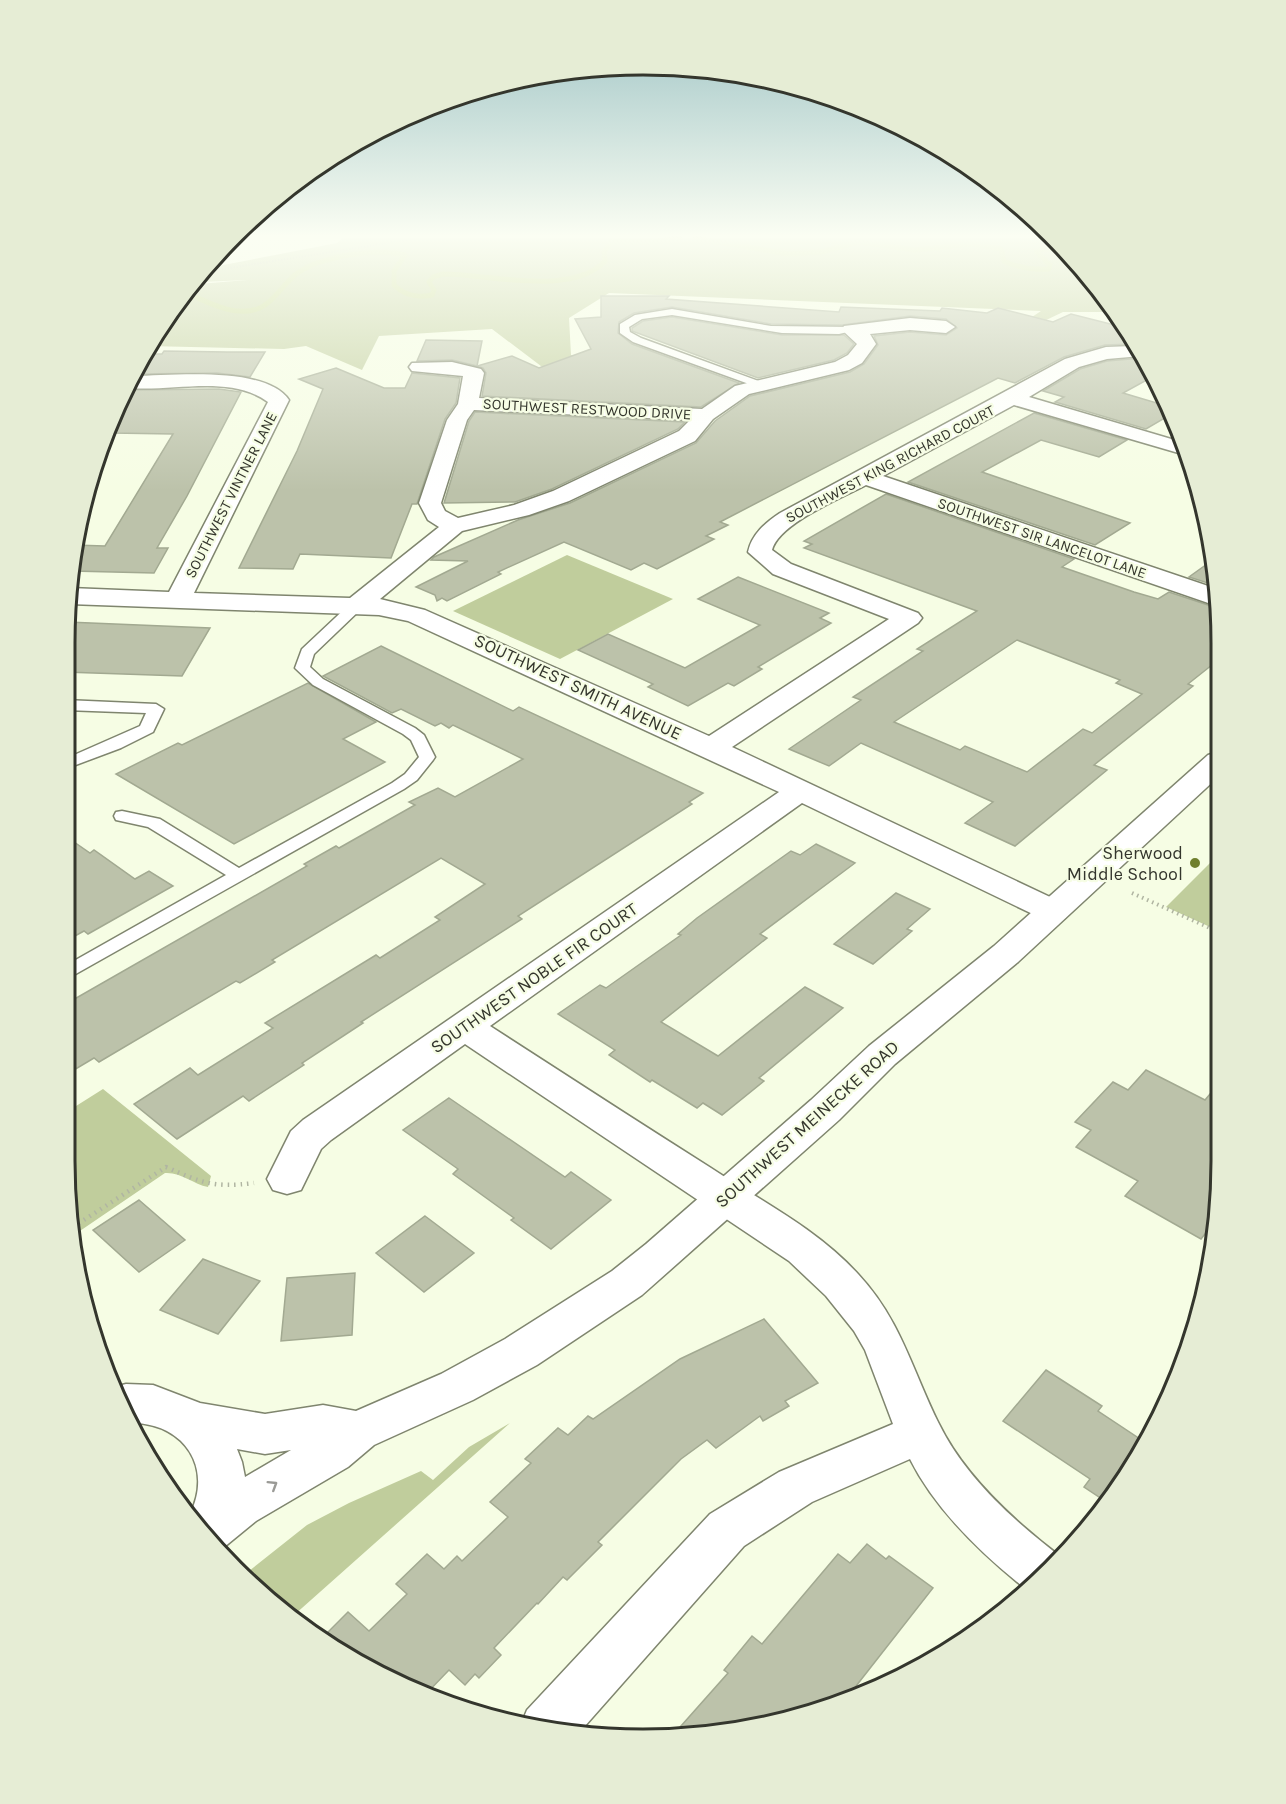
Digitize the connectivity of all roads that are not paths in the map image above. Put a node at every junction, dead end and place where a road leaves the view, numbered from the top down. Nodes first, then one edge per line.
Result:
1 (628, 322) edge
2 (732, 322) edge
3 (946, 327) dead end
4 (851, 330) junction
5 (1130, 352) edge
6 (419, 367) dead end
7 (139, 382) edge
8 (760, 385) junction
9 (1012, 398) junction
10 (468, 404) junction
11 (706, 415) junction
12 (1176, 447) edge
13 (866, 478) junction
14 (454, 526) junction
15 (1209, 595) edge
16 (77, 596) edge
17 (178, 598) junction
18 (356, 606) junction
19 (75, 705) edge
20 (711, 748) junction
21 (75, 760) edge
22 (1211, 767) edge
23 (798, 792) junction
24 (122, 816) dead end
25 (238, 875) junction
26 (1053, 911) junction
27 (75, 968) edge
28 (466, 1027) junction
29 (287, 1179) road end
30 (726, 1198) junction
31 (129, 1402) edge
32 (192, 1421) junction
33 (358, 1431) junction
34 (920, 1434) junction
35 (208, 1527) edge
36 (210, 1528) edge
37 (1039, 1569) edge
38 (553, 1721) edge

1 - 8 lane
2 - 4 lane
3 - 4 street
4 - 8 street
5 - 9 street, SOUTHWEST KING RICHARD COURT
6 - 10 street
7 - 17 street, SOUTHWEST VINTNER LANE
8 - 11 street
9 - 12 street
9 - 13 street, SOUTHWEST KING RICHARD COURT
10 - 11 street, SOUTHWEST RESTWOOD DRIVE
10 - 14 street
11 - 14 street
13 - 15 street, SOUTHWEST SIR LANCELOT LANE
13 - 20 street, SOUTHWEST KING RICHARD COURT
14 - 18 street
16 - 17 street, SOUTHWEST SMITH AVENUE
17 - 18 street, SOUTHWEST SMITH AVENUE
18 - 20 street, SOUTHWEST SMITH AVENUE
18 - 25 lane
19 - 21 lane
20 - 23 street, SOUTHWEST SMITH AVENUE
22 - 26 street, SOUTHWEST MEINECKE ROAD
23 - 26 street, SOUTHWEST SMITH AVENUE
23 - 28 street, SOUTHWEST NOBLE FIR COURT
24 - 25 lane
25 - 27 lane
26 - 30 street, SOUTHWEST MEINECKE ROAD
28 - 29 street, SOUTHWEST NOBLE FIR COURT
28 - 30 street
30 - 33 street, SOUTHWEST MEINECKE ROAD
30 - 34 street
31 - 32 street
32 - 33 street
32 - 35 street
36 -> 33 street, SOUTHWEST MEINECKE ROAD
34 - 37 street
34 - 38 street

